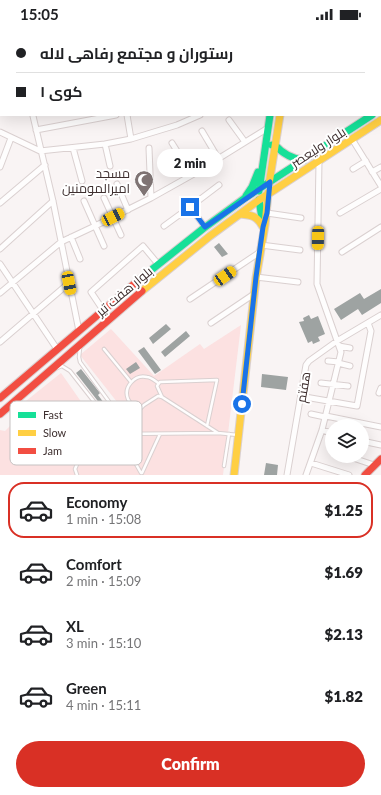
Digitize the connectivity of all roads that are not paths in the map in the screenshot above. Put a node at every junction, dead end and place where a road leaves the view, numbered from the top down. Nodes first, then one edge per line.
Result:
1 (33, 116) dead end
2 (111, 116) edge
3 (127, 116) edge
4 (198, 116) edge
5 (270, 116) edge
6 (280, 116) edge
7 (370, 116) edge
8 (229, 120) dead end
9 (381, 120) edge
10 (268, 128) junction
11 (36, 130) junction
12 (202, 131) dead end
13 (0, 132) edge
14 (11, 138) junction
15 (131, 139) junction
16 (352, 139) junction
17 (245, 142) junction
18 (172, 143) dead end
19 (105, 144) junction
20 (265, 144) junction
21 (275, 145) junction
22 (73, 148) junction
23 (148, 148) dead end
24 (40, 151) junction
25 (218, 158) junction
26 (262, 160) junction
27 (304, 160) junction
28 (319, 161) junction
29 (366, 162) junction
30 (45, 165) junction
31 (110, 166) dead end
32 (0, 167) edge
33 (381, 167) edge
34 (353, 169) dead end
35 (372, 172) junction
36 (192, 175) junction
37 (82, 181) dead end
38 (270, 182) junction
39 (117, 184) dead end
40 (219, 184) dead end
41 (381, 188) edge
42 (259, 189) junction
43 (268, 193) junction
44 (104, 198) dead end
45 (151, 198) junction
46 (259, 200) junction
47 (84, 201) dead end
48 (243, 201) junction
49 (53, 202) junction
50 (0, 203) edge
51 (190, 207) junction
52 (128, 210) junction
53 (267, 213) junction
54 (340, 213) dead end
55 (240, 214) junction
56 (113, 217) junction
57 (301, 218) dead end
58 (95, 226) junction
59 (164, 226) dead end
60 (205, 227) junction
61 (263, 227) junction
62 (381, 227) edge
63 (121, 235) dead end
64 (71, 237) junction
65 (61, 242) junction
66 (104, 246) dead end
67 (260, 248) junction
68 (0, 249) edge
69 (300, 250) dead end
70 (342, 252) dead end
71 (80, 259) dead end
72 (0, 264) edge
73 (158, 264) junction
74 (256, 277) junction
75 (12, 282) junction
76 (298, 282) dead end
77 (69, 283) junction
78 (0, 293) edge
79 (254, 294) junction
80 (118, 298) junction
81 (190, 299) dead end
82 (125, 305) junction
83 (103, 310) junction
84 (33, 314) junction
85 (381, 315) edge
86 (211, 323) dead end
87 (368, 323) junction
88 (79, 331) junction
89 (0, 342) edge
90 (81, 344) junction
91 (338, 344) junction
92 (350, 348) dead end
93 (57, 349) junction
94 (104, 349) dead end
95 (328, 361) dead end
96 (338, 363) junction
97 (350, 366) dead end
98 (51, 370) junction
99 (131, 382) junction
100 (321, 382) dead end
101 (158, 383) junction
102 (333, 384) junction
103 (348, 386) dead end
104 (381, 388) edge
105 (379, 394) dead end
106 (305, 396) dead end
107 (0, 397) edge
108 (162, 397) junction
109 (329, 400) junction
110 (15, 401) edge
111 (94, 401) edge
112 (109, 401) edge
113 (129, 401) edge
114 (10, 405) edge
115 (142, 408) edge
116 (0, 414) edge
117 (311, 414) dead end
118 (325, 416) junction
119 (207, 426) junction
120 (381, 427) edge
121 (322, 430) junction
122 (325, 431) edge
123 (218, 433) junction
124 (142, 434) edge
125 (160, 434) junction
126 (229, 434) junction
127 (239, 435) junction
128 (369, 443) edge
129 (381, 446) edge
130 (381, 459) edge
131 (311, 462) junction
132 (362, 463) edge
133 (77, 465) edge
134 (136, 465) edge
135 (224, 466) dead end
136 (374, 469) edge
137 (141, 474) edge
138 (77, 475) edge
139 (234, 475) edge
140 (288, 475) edge
141 (306, 475) edge
142 (350, 475) edge
143 (365, 475) edge

1 - 11 street
2 - 11 street
3 - 15 street
4 - 15 street
5 - 10 main road
6 - 21 main road
7 - 27 main road, بلوار ولیعصر
8 - 17 street
9 - 16 main road, بلوار ولیعصر
10 - 17 street
10 - 20 main road
11 - 24 street
12 - 25 street
13 - 14 street
14 - 24 street
14 - 32 street
15 - 19 street
16 - 28 main road, بلوار ولیعصر
16 - 29 street
17 - 25 street
18 - 36 street
19 - 22 street
19 - 31 street
20 - 21 main road
20 - 26 main road
21 - 27 main road
21 - 38 main road
22 - 24 street
22 - 37 street
23 - 45 street
24 - 30 street
25 - 36 street
26 - 42 main road
26 - 48 main road
27 - 38 main road, بلوار ولیعصر
28 - 43 main road, بلوار ولیعصر
28 - 91 street
29 - 34 street
29 - 35 street
30 - 49 street
30 - 50 street
33 - 35 street
35 - 41 street
36 - 45 street
38 - 42 main road, بلوار هفت تیر
38 - 43 main road
39 - 52 street
40 - 51 street
41 - 54 street
42 - 46 main road
42 - 48 main road, بلوار هفت تیر
43 - 46 main road, بلوار هفت تیر
43 - 53 main road
44 - 56 street
45 - 52 street
46 - 55 main road, بلوار هفت تیر
46 - 61 main road
47 - 58 street
48 - 60 main road, بلوار هفت تیر
49 - 65 street
49 - 68 street
51 - 59 street
51 - 60 street
52 - 56 street
53 - 57 street
53 - 61 main road
55 - 61 main road
55 - 82 main road, بلوار هفت تیر
56 - 58 street
56 - 63 street
58 - 64 street
58 - 66 street
60 - 73 main road, بلوار هفت تیر
61 - 67 main road
62 - 70 street
64 - 65 street
64 - 71 street
65 - 75 street
65 - 77 street
67 - 69 street
67 - 74 main road
67 - 81 street
72 - 75 street
73 - 80 main road, بلوار هفت تیر
73 - 83 street
74 - 76 street
74 - 79 main road
75 - 78 street
75 - 84 street
77 - 84 street
77 - 88 street
79 - 86 street
79 - 127 main road
80 - 82 main road
80 - 83 main road, بلوار هفت تیر
82 - 90 main road, بلوار هفت تیر
83 - 88 main road, بلوار هفت تیر
84 - 89 street
84 - 93 street
85 - 87 street, هفتم
87 - 91 street, هفتم
87 - 109 street
88 - 93 main road, بلوار هفت تیر
90 - 98 main road, بلوار هفت تیر
90 - 112 lane
91 - 92 street
91 - 96 street
91 - 140 street, هفتم
93 - 107 main road, بلوار هفت تیر
94 - 99 lane
95 - 96 street
96 - 97 street
96 - 102 street
98 - 110 main road, بلوار هفت تیر
98 - 111 lane
99 - 101 lane
99 - 113 lane
100 - 102 street
101 - 108 lane
101 - 119 lane
102 - 103 street
102 - 109 street
104 - 105 street
106 - 109 street
108 - 115 lane
108 - 119 lane
109 - 118 street
114 - 116 main road, بلوار هفت تیر
117 - 118 street
118 - 120 street
118 - 121 street
119 - 123 lane
121 - 122 street
121 - 131 street
123 - 125 lane
123 - 126 lane
124 - 125 lane
125 - 137 lane
126 - 127 lane
126 - 135 lane
127 - 139 main road
128 - 129 street
130 - 136 main road
131 - 141 street
131 - 142 street
132 - 136 street
133 - 138 lane
134 - 137 lane
136 - 143 main road

